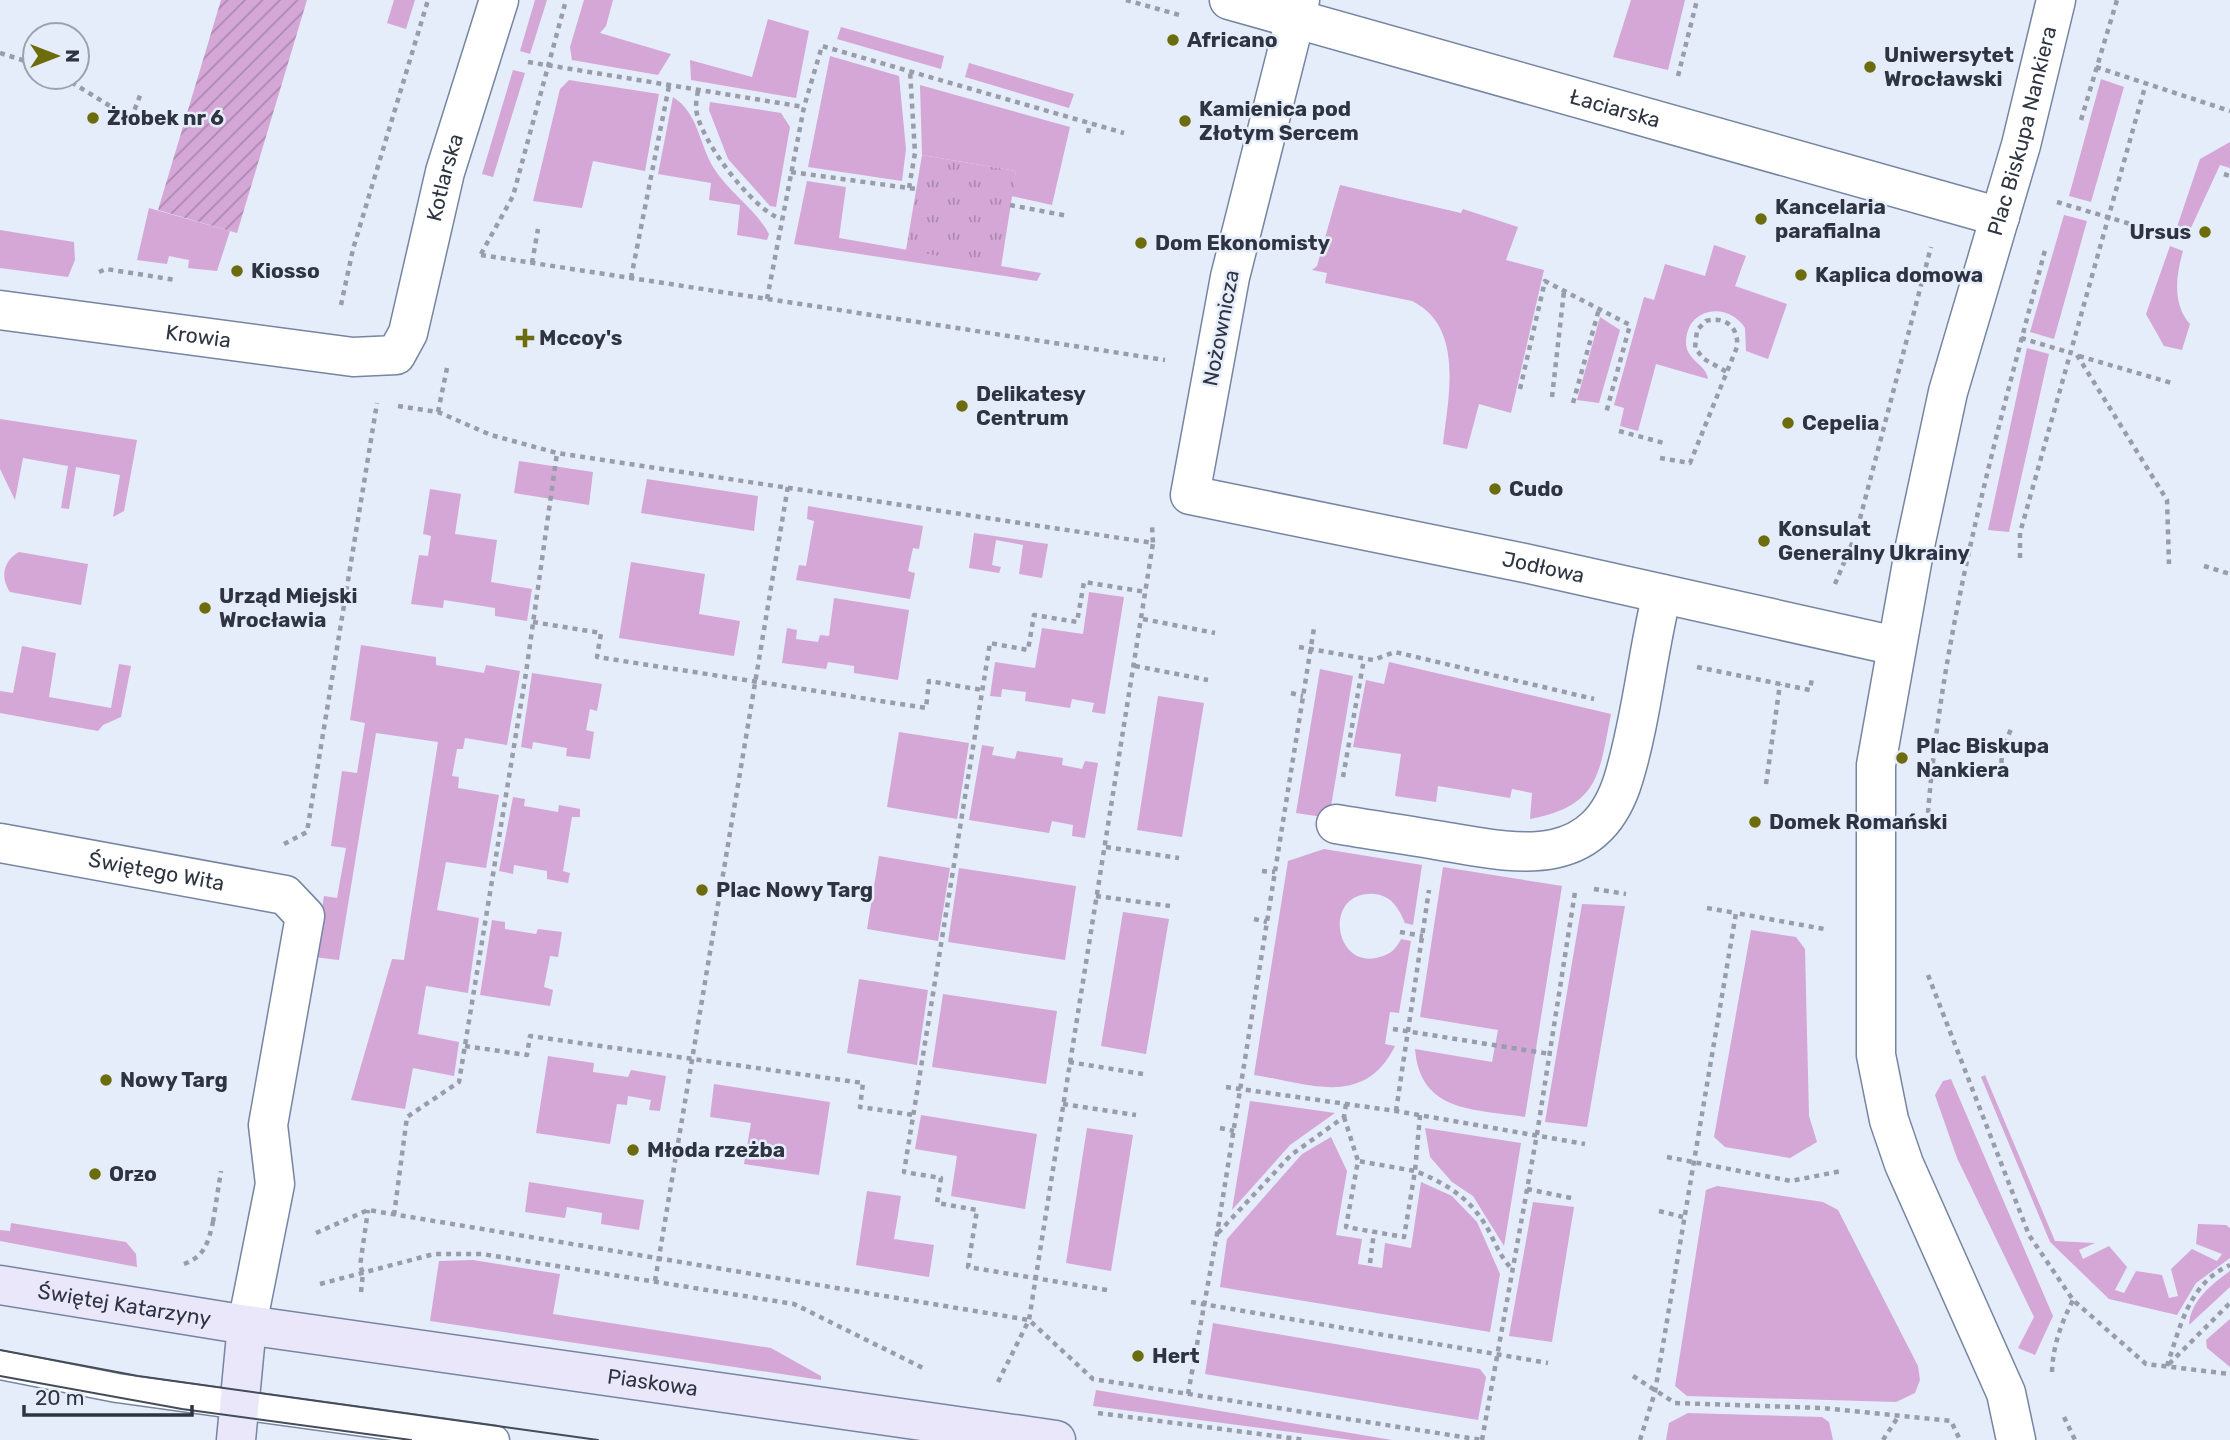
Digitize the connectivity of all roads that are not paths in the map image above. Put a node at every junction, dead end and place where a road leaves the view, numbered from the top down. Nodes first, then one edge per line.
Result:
1 (499, 0) edge
2 (1229, 0) edge
3 (2056, 0) edge
4 (1297, 10) edge
5 (2000, 218) junction
6 (0, 310) edge
7 (396, 355) joint
8 (1190, 495) joint
9 (1662, 594) junction
10 (1896, 646) junction
11 (1336, 824) road end
12 (0, 843) edge
13 (0, 1285) edge
14 (247, 1325) junction
15 (0, 1365) edge
16 (237, 1422) edge
17 (495, 1440) edge
18 (1056, 1440) edge
19 (2016, 1440) edge

1 - 7 street, Kotlarska
2 - 4 street, Łaciarska
3 - 5 street, Plac Biskupa Nankiera
4 - 5 street, Łaciarska
4 - 8 street, Nożownicza
5 - 10 street, Plac Biskupa Nankiera
6 - 7 street, Krowia
8 - 9 street, Jodłowa
9 - 10 street, Jodłowa
9 - 11 street
10 - 19 street, Plac Biskupa Nankiera
12 - 14 street, Świętego Wita
13 - 14 street, Świętej Katarzyny
14 - 16 street
14 - 18 street, Piaskowa
15 - 16 lane
16 - 17 lane

